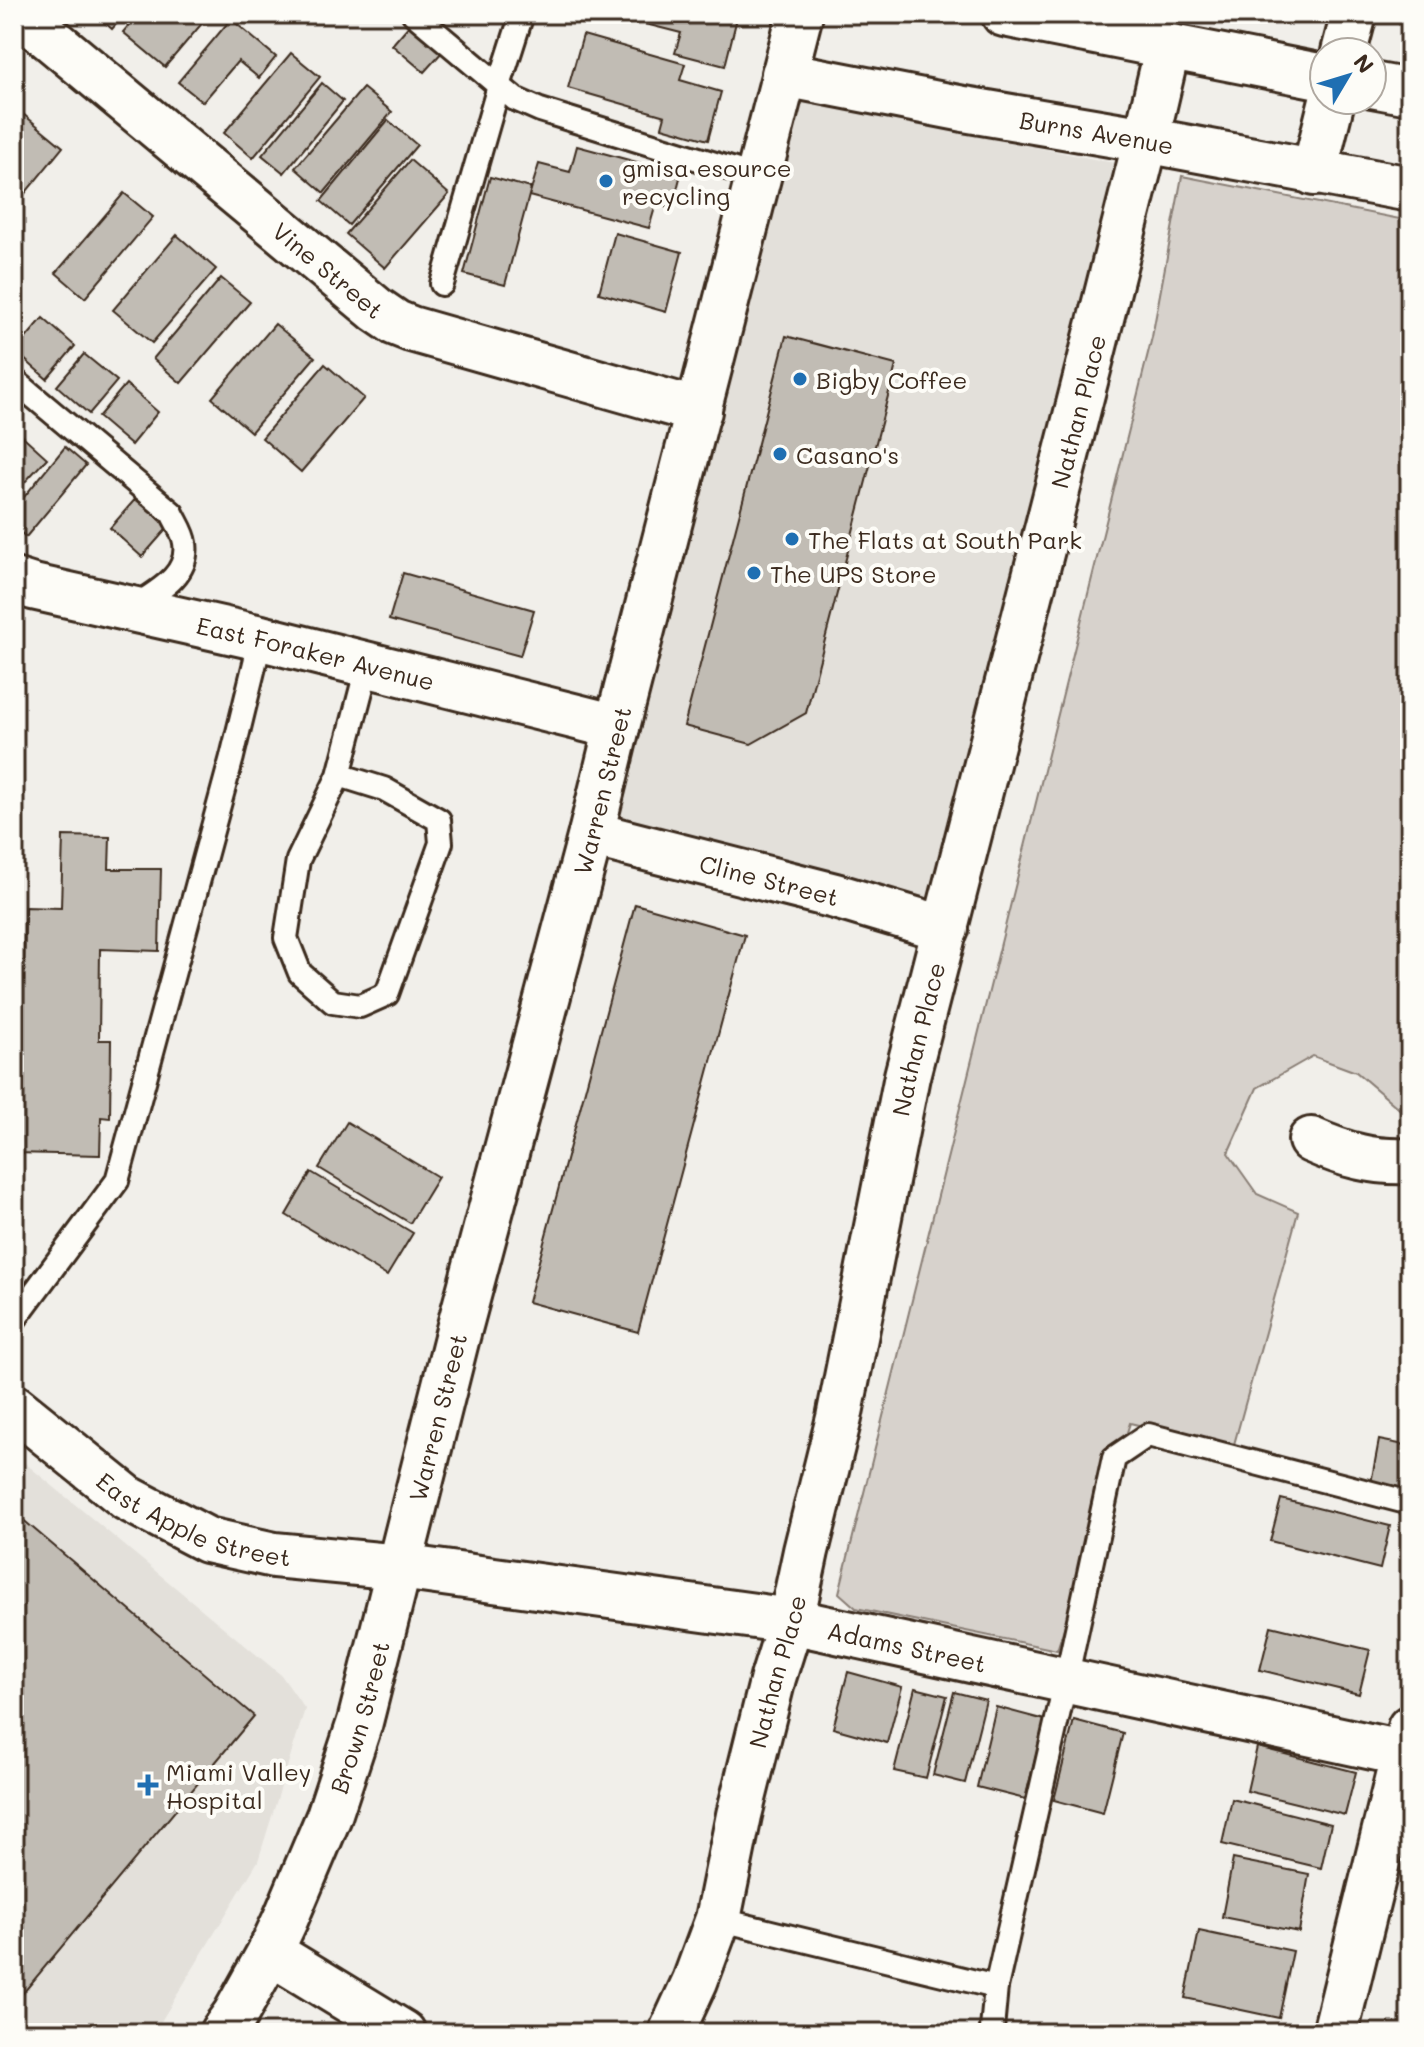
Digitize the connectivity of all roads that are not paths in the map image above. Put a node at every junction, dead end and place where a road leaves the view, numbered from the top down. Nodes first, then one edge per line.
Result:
1 (21, 14) edge
2 (414, 14) edge
3 (522, 14) edge
4 (800, 14) edge
5 (1004, 14) edge
6 (1354, 14) edge
7 (1083, 22) edge
8 (1348, 36) edge
9 (1168, 46) junction
10 (784, 74) junction
11 (1308, 74) edge
12 (499, 86) junction
13 (1388, 88) edge
14 (1410, 92) edge
15 (1328, 116) edge
16 (1146, 140) junction
17 (1314, 173) junction
18 (757, 177) junction
19 (1410, 189) edge
20 (442, 284) dead end
21 (14, 380) edge
22 (699, 411) junction
23 (14, 581) edge
24 (131, 609) junction
25 (261, 638) junction
26 (368, 664) junction
27 (617, 727) junction
28 (339, 775) junction
29 (591, 834) junction
30 (946, 929) junction
31 (1311, 1140) dead end
32 (1410, 1161) edge
33 (14, 1320) edge
34 (14, 1407) edge
35 (1410, 1503) edge
36 (400, 1567) junction
37 (791, 1621) junction
38 (1066, 1680) junction
39 (1408, 1746) edge
40 (718, 1919) junction
41 (270, 1952) junction
42 (996, 1987) junction
43 (222, 2033) edge
44 (403, 2033) edge
45 (671, 2033) edge
46 (993, 2033) edge
47 (1335, 2033) edge

1 - 22 street, Vine Street
2 - 12 lane
3 - 12 lane
4 - 10 street, Warren Street
5 - 7 street
6 - 8 street
7 - 9 street
9 - 11 street
9 - 16 street, Nathan Place
10 - 16 street, Burns Avenue
10 - 18 street, Warren Street
12 - 18 lane
12 - 20 lane
13 - 14 street
15 - 17 street
16 - 17 street, Burns Avenue
16 - 30 street, Nathan Place
17 - 19 street, Burns Avenue
18 - 22 street, Warren Street
21 - 24 lane
22 - 27 street, Warren Street
23 - 24 street, East Foraker Avenue
24 - 25 street, East Foraker Avenue
25 - 26 street, East Foraker Avenue
25 - 33 lane
26 - 27 street, East Foraker Avenue
26 - 28 lane
27 - 29 street, Warren Street
28 - 28 lane
29 - 30 street, Cline Street
29 - 36 street, Warren Street
30 - 37 street, Nathan Place
31 - 32 street
34 - 36 street, East Apple Street
35 - 38 lane
36 - 37 street, Adams Street
36 - 41 street, Brown Street
37 - 38 street, Adams Street
37 - 40 street, Nathan Place
38 - 39 street, Adams Street
38 - 42 lane
39 - 47 street
40 - 42 lane
40 - 45 street, Nathan Place
41 - 43 street, Brown Street
41 - 44 street
42 - 46 lane

